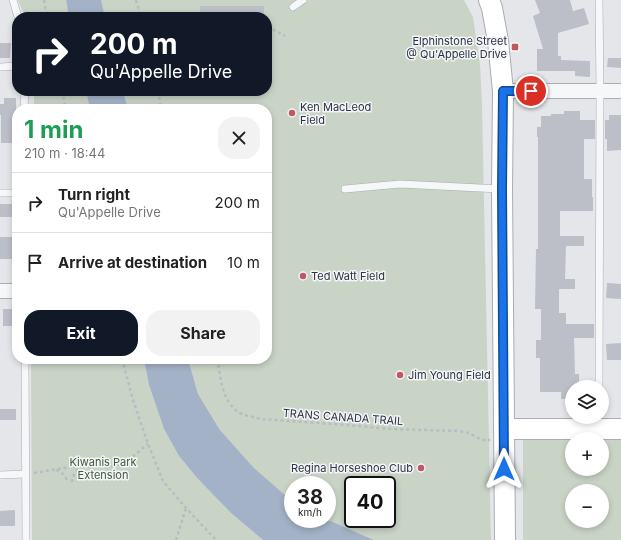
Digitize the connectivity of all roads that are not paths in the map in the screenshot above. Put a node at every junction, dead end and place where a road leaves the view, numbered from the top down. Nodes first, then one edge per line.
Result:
1 (13, 0) edge
2 (303, 0) edge
3 (598, 0) edge
4 (492, 4) edge
5 (293, 6) dead end
6 (17, 12) edge
7 (12, 66) edge
8 (0, 67) edge
9 (503, 91) junction
10 (600, 91) junction
11 (621, 91) edge
12 (345, 189) dead end
13 (502, 189) junction
14 (0, 193) edge
15 (12, 193) edge
16 (0, 291) edge
17 (12, 291) edge
18 (25, 364) edge
19 (600, 380) edge
20 (621, 429) edge
21 (504, 435) junction
22 (25, 474) junction
23 (0, 475) edge
24 (26, 540) edge
25 (505, 540) edge

1 - 6 lane
2 - 5 lane
3 - 10 lane
4 - 9 street
7 - 8 lane
9 - 10 street
9 - 13 street
10 - 11 street
10 - 19 lane
12 - 13 lane
13 - 21 street
14 - 15 lane
16 - 17 street
18 - 22 lane
20 - 21 street
21 - 25 street
22 - 23 lane
22 - 24 lane

